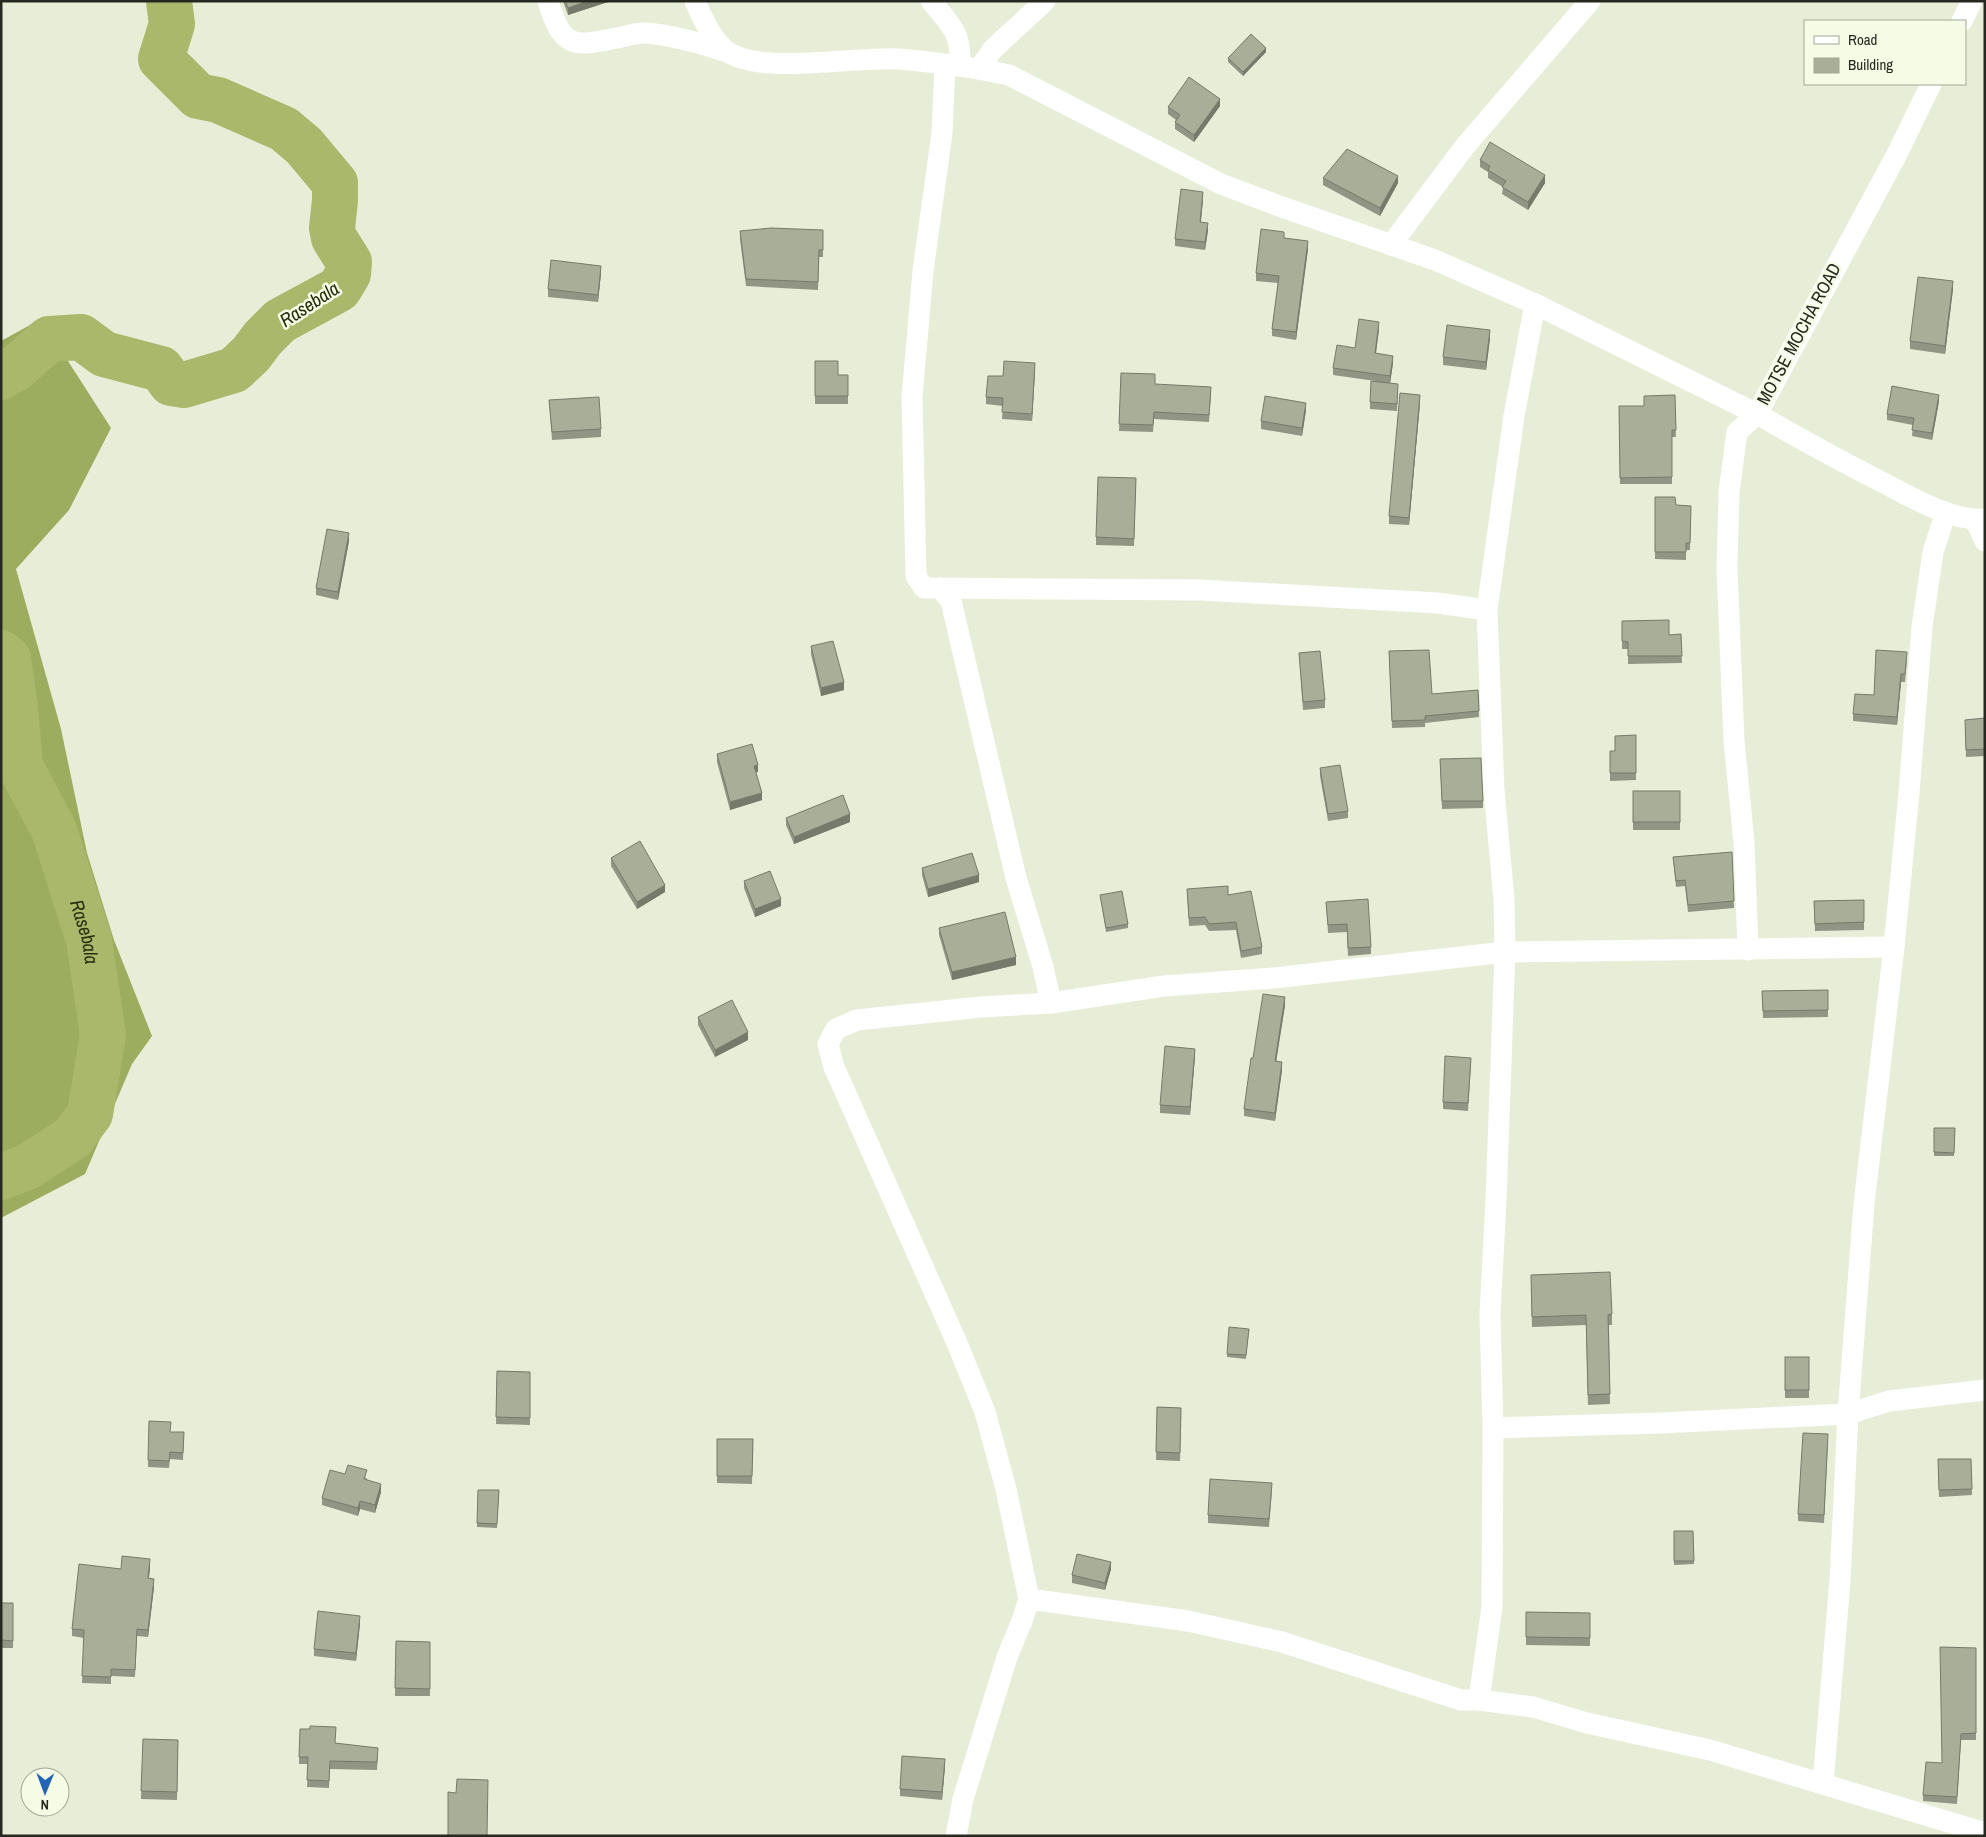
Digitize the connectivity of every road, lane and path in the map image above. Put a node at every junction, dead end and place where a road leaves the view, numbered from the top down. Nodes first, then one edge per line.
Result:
1 (548, 1) edge
2 (695, 1) edge
3 (931, 1) edge
4 (1044, 1) edge
5 (1590, 1) edge
6 (1972, 1) edge
7 (1962, 20) edge
8 (727, 52) junction
9 (961, 67) junction
10 (1931, 85) edge
11 (1391, 245) junction
12 (1535, 304) junction
13 (1757, 414) junction
14 (1946, 512) junction
15 (1980, 519) edge
16 (1985, 541) edge
17 (940, 588) junction
18 (1487, 610) junction
19 (1894, 947) junction
20 (1748, 950) junction
21 (1504, 952) junction
22 (1051, 1003) junction
23 (1985, 1390) edge
24 (1848, 1414) junction
25 (1493, 1428) junction
26 (1029, 1599) junction
27 (1479, 1700) junction
28 (1823, 1783) junction
29 (1985, 1833) edge
30 (956, 1836) edge

1 - 8 street
2 - 8 street
3 - 9 street
4 - 9 street
5 - 11 street
6 - 7 street
8 - 9 street
9 - 11 street
9 - 17 street
10 - 13 street, MOTSE MOCHA ROAD
11 - 12 street
12 - 13 street
12 - 18 street
13 - 14 street, MOTSE MOCHA ROAD
13 - 20 street
14 - 15 street, MOTSE MOCHA ROAD
14 - 19 street
15 - 16 street
17 - 18 street
17 - 22 street
18 - 21 street
19 - 20 street
19 - 24 street
20 - 21 street
21 - 22 street
21 - 25 street
22 - 26 street
23 - 24 street
24 - 25 street
24 - 28 street
25 - 27 street
26 - 27 street
26 - 30 street
27 - 28 street
28 - 29 street

